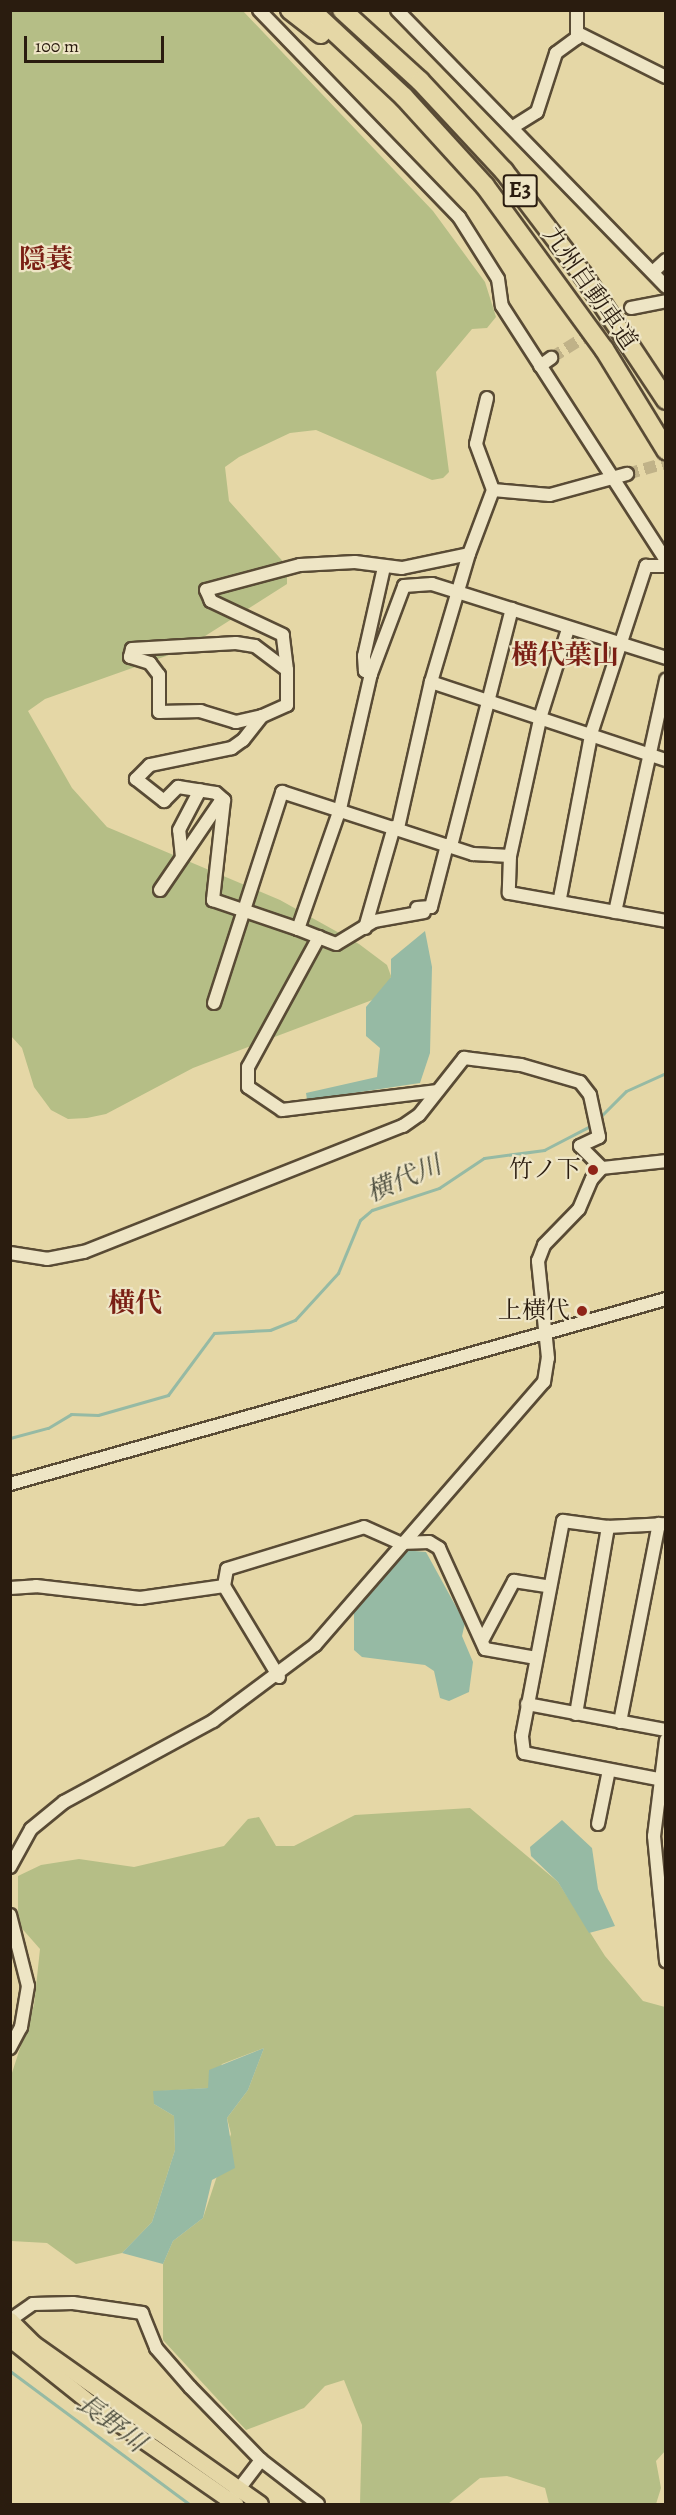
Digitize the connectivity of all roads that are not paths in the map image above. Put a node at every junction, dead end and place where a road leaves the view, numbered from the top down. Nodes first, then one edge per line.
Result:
1 (259, 10) edge
2 (290, 10) edge
3 (311, 10) edge
4 (342, 10) edge
5 (397, 10) edge
6 (577, 10) edge
7 (578, 33) junction
8 (666, 77) edge
9 (513, 127) junction
10 (517, 226) junction
11 (666, 260) edge
12 (654, 271) junction
13 (666, 287) edge
14 (666, 301) edge
15 (631, 308) tunnel mouth
16 (551, 358) tunnel mouth
17 (540, 366) junction
18 (487, 398) dead end
19 (666, 400) edge
20 (666, 450) edge
21 (627, 474) tunnel mouth
22 (611, 477) junction
23 (492, 490) junction
24 (469, 554) junction
25 (666, 560) edge
26 (666, 566) edge
27 (384, 567) junction
28 (459, 592) junction
29 (512, 609) junction
30 (568, 629) junction
31 (620, 644) junction
32 (666, 658) edge
33 (287, 670) junction
34 (370, 674) junction
35 (666, 680) edge
36 (431, 682) junction
37 (486, 698) junction
38 (541, 715) junction
39 (262, 716) junction
40 (592, 731) junction
41 (647, 749) junction
42 (666, 760) edge
43 (200, 790) junction
44 (222, 799) junction
45 (340, 809) junction
46 (396, 827) junction
47 (449, 846) junction
48 (510, 856) junction
49 (183, 857) junction
50 (160, 890) dead end
51 (560, 898) junction
52 (245, 912) junction
53 (615, 912) junction
54 (666, 921) edge
55 (298, 929) junction
56 (365, 929) junction
57 (319, 937) junction
58 (214, 1003) dead end
59 (436, 1091) junction
60 (666, 1161) edge
61 (602, 1168) junction
62 (10, 1253) edge
63 (666, 1299) edge
64 (543, 1332) junction
65 (10, 1484) edge
66 (662, 1524) edge
67 (608, 1527) junction
68 (400, 1543) junction
69 (224, 1586) junction
70 (550, 1587) junction
71 (10, 1588) edge
72 (483, 1639) junction
73 (536, 1658) junction
74 (279, 1677) junction
75 (527, 1704) junction
76 (576, 1714) junction
77 (620, 1722) junction
78 (666, 1730) edge
79 (666, 1740) edge
80 (609, 1770) junction
81 (658, 1779) junction
82 (598, 1824) dead end
83 (10, 1867) edge
84 (10, 1915) edge
85 (666, 1961) edge
86 (10, 2048) edge
87 (11, 2320) edge
88 (10, 2339) edge
89 (261, 2460) junction
90 (234, 2498) edge
91 (260, 2505) edge
92 (318, 2505) edge

1 - 17 street
2 - 10 highway
3 - 10 highway, 九州自動車道 / E3
4 - 19 highway, 九州自動車道 / E3
5 - 9 street
6 - 7 street
7 - 8 street
7 - 9 street
9 - 12 street
10 - 20 highway, 九州自動車道 / E3
11 - 12 street
12 - 13 street
14 - 15 street
16 - 17 street
17 - 22 street
18 - 23 street
21 - 22 street
22 - 23 street
22 - 25 street
23 - 24 street
24 - 27 street
24 - 28 street
26 - 31 street
27 - 33 street
27 - 34 street
28 - 29 street
28 - 34 street
28 - 36 street
29 - 30 street
29 - 37 street
30 - 31 street
30 - 38 street
31 - 32 street
31 - 40 street
33 - 39 street
33 - 39 street
34 - 45 street
35 - 41 street
36 - 37 street
36 - 46 street
37 - 38 street
37 - 47 street
38 - 40 street
38 - 48 street
39 - 43 street
40 - 41 street
40 - 51 street
41 - 42 street
41 - 53 street
43 - 44 street
43 - 49 street
44 - 49 street
44 - 52 street
45 - 46 street
45 - 52 street
45 - 55 street
46 - 47 street
46 - 56 street
47 - 48 street
47 - 56 street
48 - 51 street
49 - 50 street
51 - 53 street
52 - 55 street
52 - 58 street
53 - 54 street
55 - 57 street
56 - 57 street
57 - 59 street
59 - 61 street
59 - 62 street
60 - 61 street
61 - 64 street
63 - 64 street
64 - 65 street
64 - 68 street
66 - 67 street
66 - 77 street
67 - 70 street
67 - 76 street
68 - 69 street
68 - 72 street
68 - 74 street
69 - 71 street
69 - 74 street
70 - 72 street
70 - 73 street
72 - 73 street
73 - 75 street
74 - 83 street
75 - 76 street
75 - 80 street
76 - 77 street
77 - 78 street
79 - 81 street
80 - 81 street
80 - 82 street
81 - 85 street
84 - 86 street
87 - 89 street
87 - 90 main road
88 - 90 main road
89 - 90 street
89 - 92 street
90 - 91 main road

